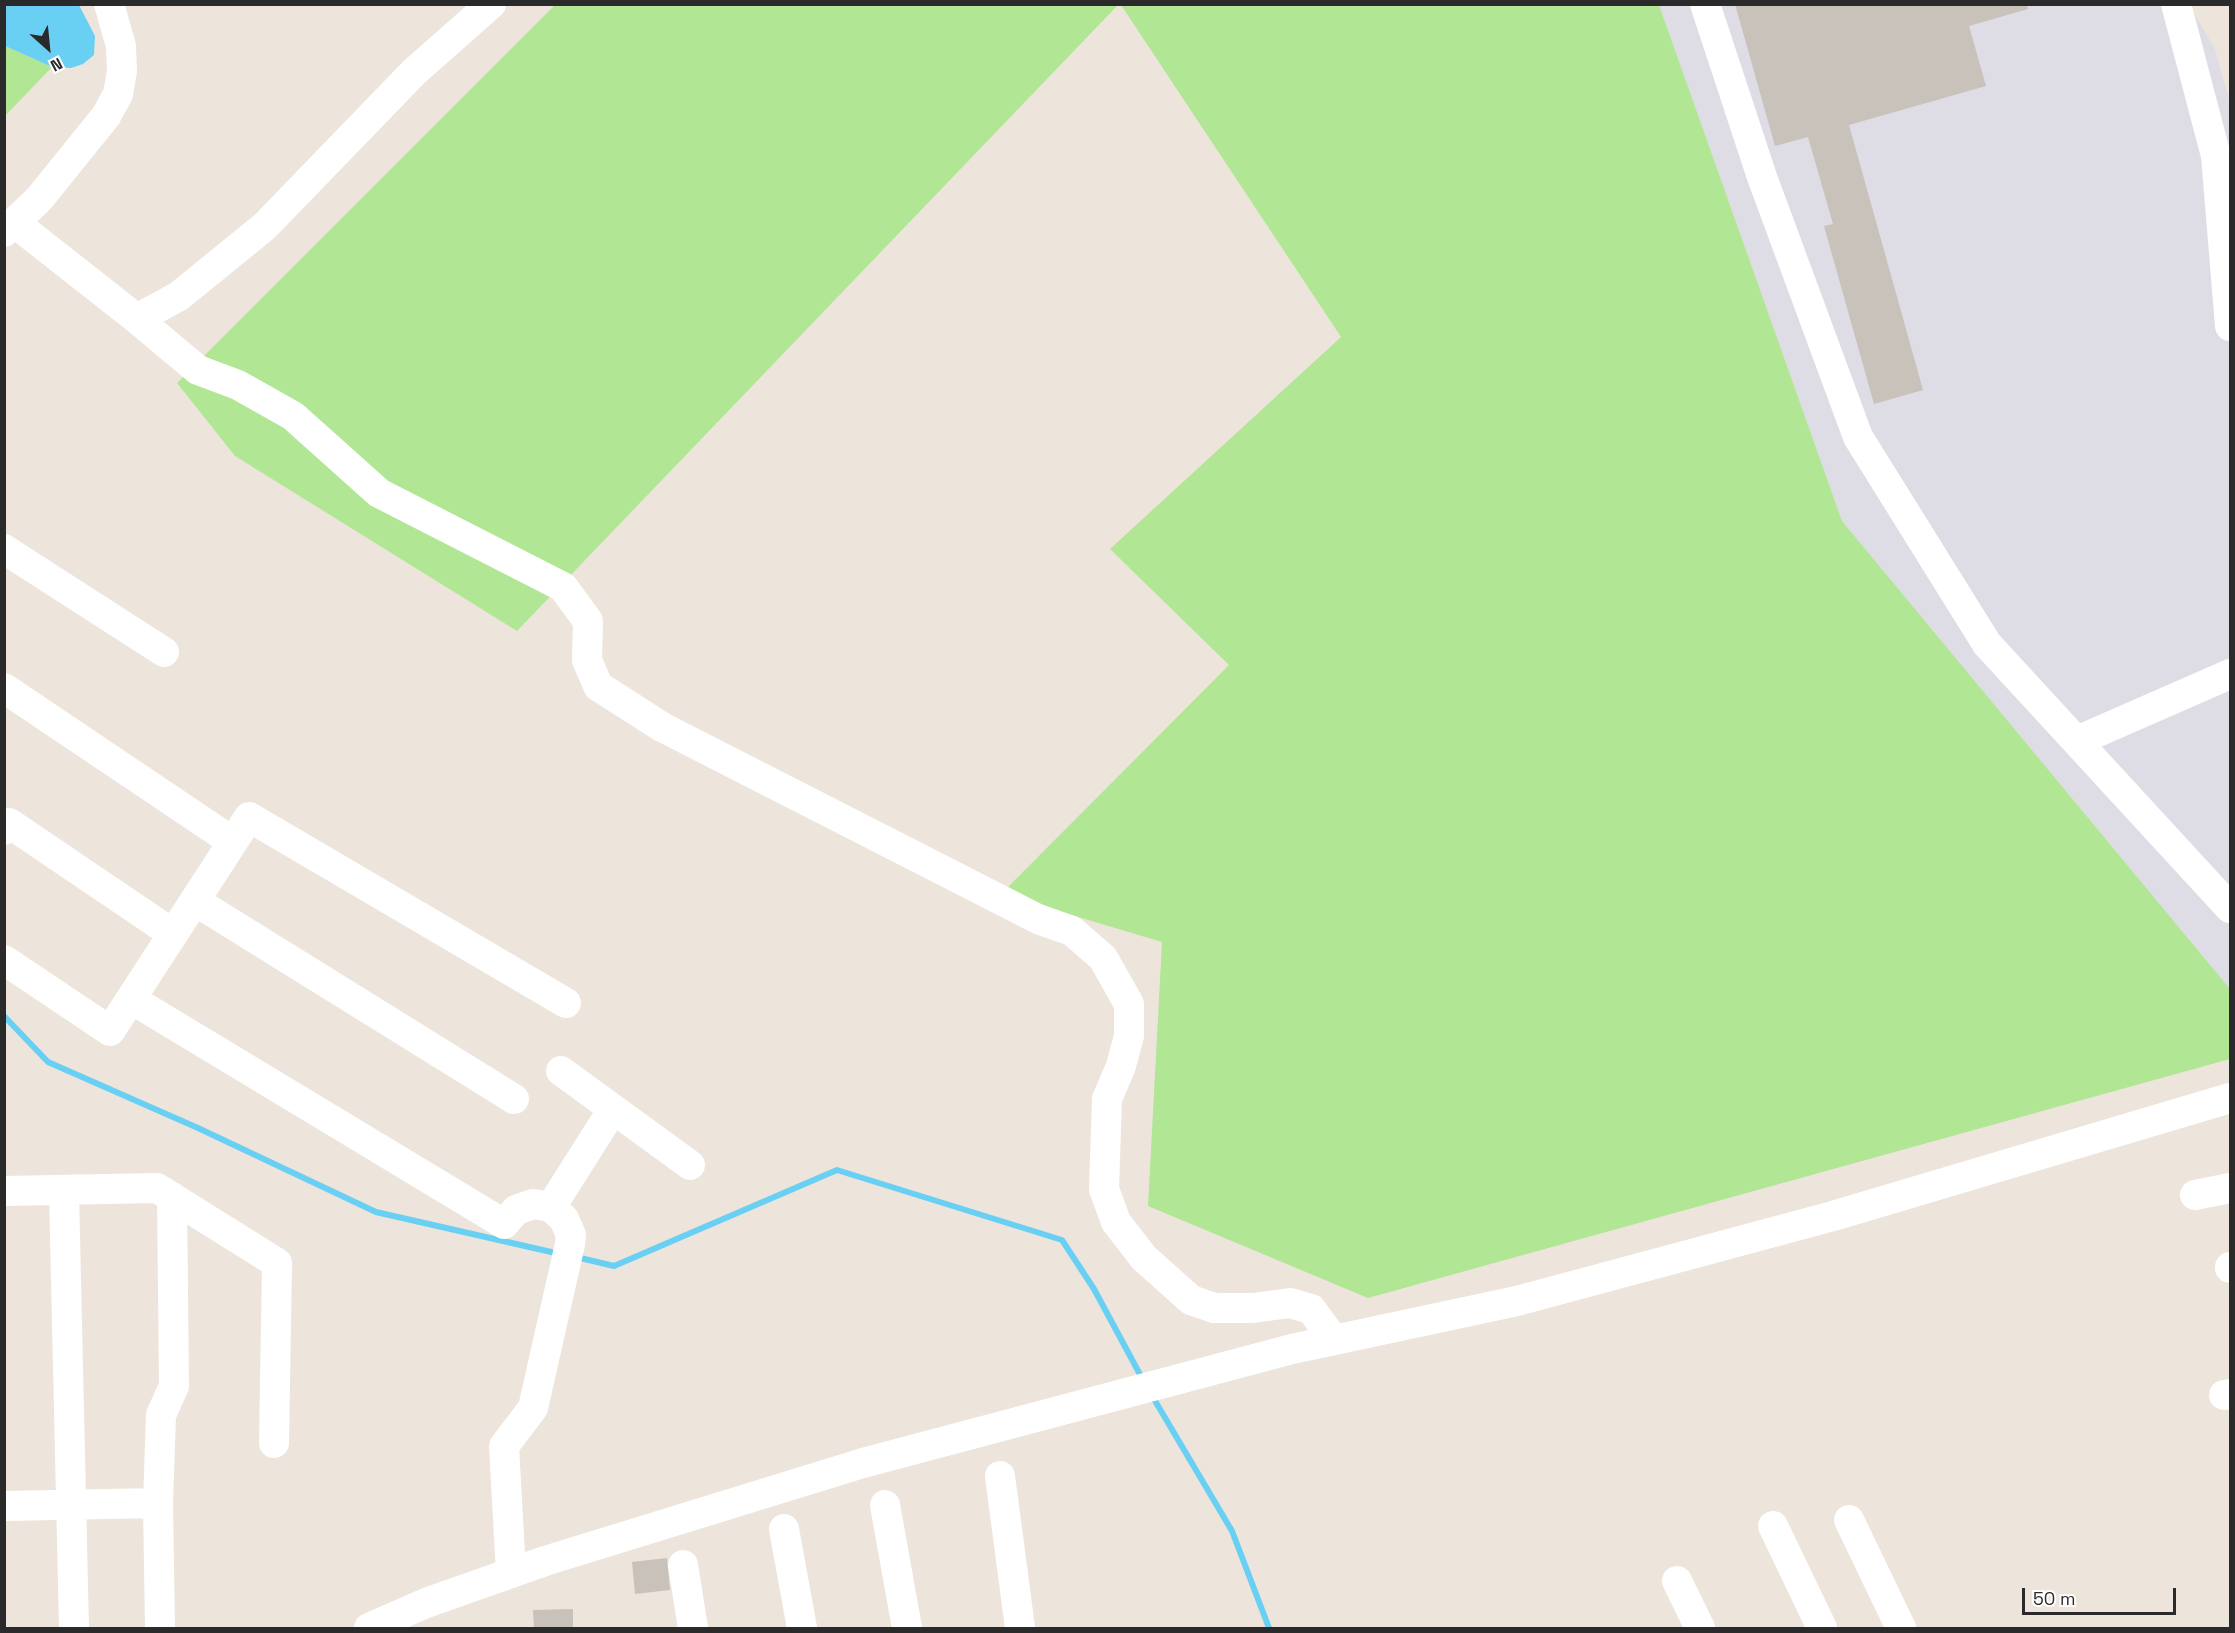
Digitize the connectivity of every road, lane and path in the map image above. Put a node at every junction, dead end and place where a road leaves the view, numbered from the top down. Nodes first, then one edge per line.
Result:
1 (109, 4) edge
2 (491, 4) edge
3 (1705, 4) edge
4 (2176, 4) edge
5 (10, 228) edge
6 (137, 319) junction
7 (2230, 326) edge
8 (4, 549) edge
9 (164, 652) dead end
10 (2230, 674) edge
11 (4, 688) edge
12 (2077, 741) junction
13 (4, 830) edge
14 (233, 842) junction
15 (195, 901) junction
16 (2230, 908) edge
17 (173, 934) junction
18 (4, 960) edge
19 (131, 999) junction
20 (566, 1003) dead end
21 (561, 1071) dead end
22 (2230, 1098) edge
23 (514, 1099) dead end
24 (613, 1109) junction
25 (690, 1165) dead end
26 (2230, 1188) edge
27 (4, 1191) edge
28 (64, 1191) junction
29 (2195, 1195) dead end
30 (172, 1197) junction
31 (551, 1208) junction
32 (1334, 1340) junction
33 (274, 1443) dead end
34 (1000, 1476) dead end
35 (158, 1503) junction
36 (885, 1505) dead end
37 (4, 1506) edge
38 (70, 1506) junction
39 (1849, 1520) dead end
40 (1773, 1526) dead end
41 (784, 1529) dead end
42 (682, 1565) dead end
43 (511, 1573) junction
44 (1677, 1581) dead end
45 (74, 1629) edge
46 (159, 1629) edge
47 (369, 1629) edge
48 (693, 1629) edge
49 (802, 1629) edge
50 (907, 1629) edge
51 (1020, 1629) edge
52 (1700, 1629) edge
53 (1822, 1629) edge
54 (1901, 1629) edge

1 - 5 street
2 - 6 street
3 - 12 street
4 - 7 street
5 - 6 street
6 - 32 street
8 - 9 street
10 - 12 street
11 - 14 street
12 - 16 street
13 - 17 street
14 - 15 street
14 - 20 street
15 - 17 street
15 - 23 street
17 - 19 street
18 - 19 street
19 - 31 street
21 - 24 street
22 - 32 street
24 - 25 street
24 - 31 street
26 - 29 street
27 - 28 street
28 - 30 street
28 - 38 street
30 - 33 street
30 - 35 street
31 - 43 street
32 - 43 street
34 - 51 street
35 - 38 street
35 - 46 street
36 - 50 street
37 - 38 street
38 - 45 street
39 - 54 street
40 - 53 street
41 - 49 street
42 - 48 street
43 - 47 street
44 - 52 street

